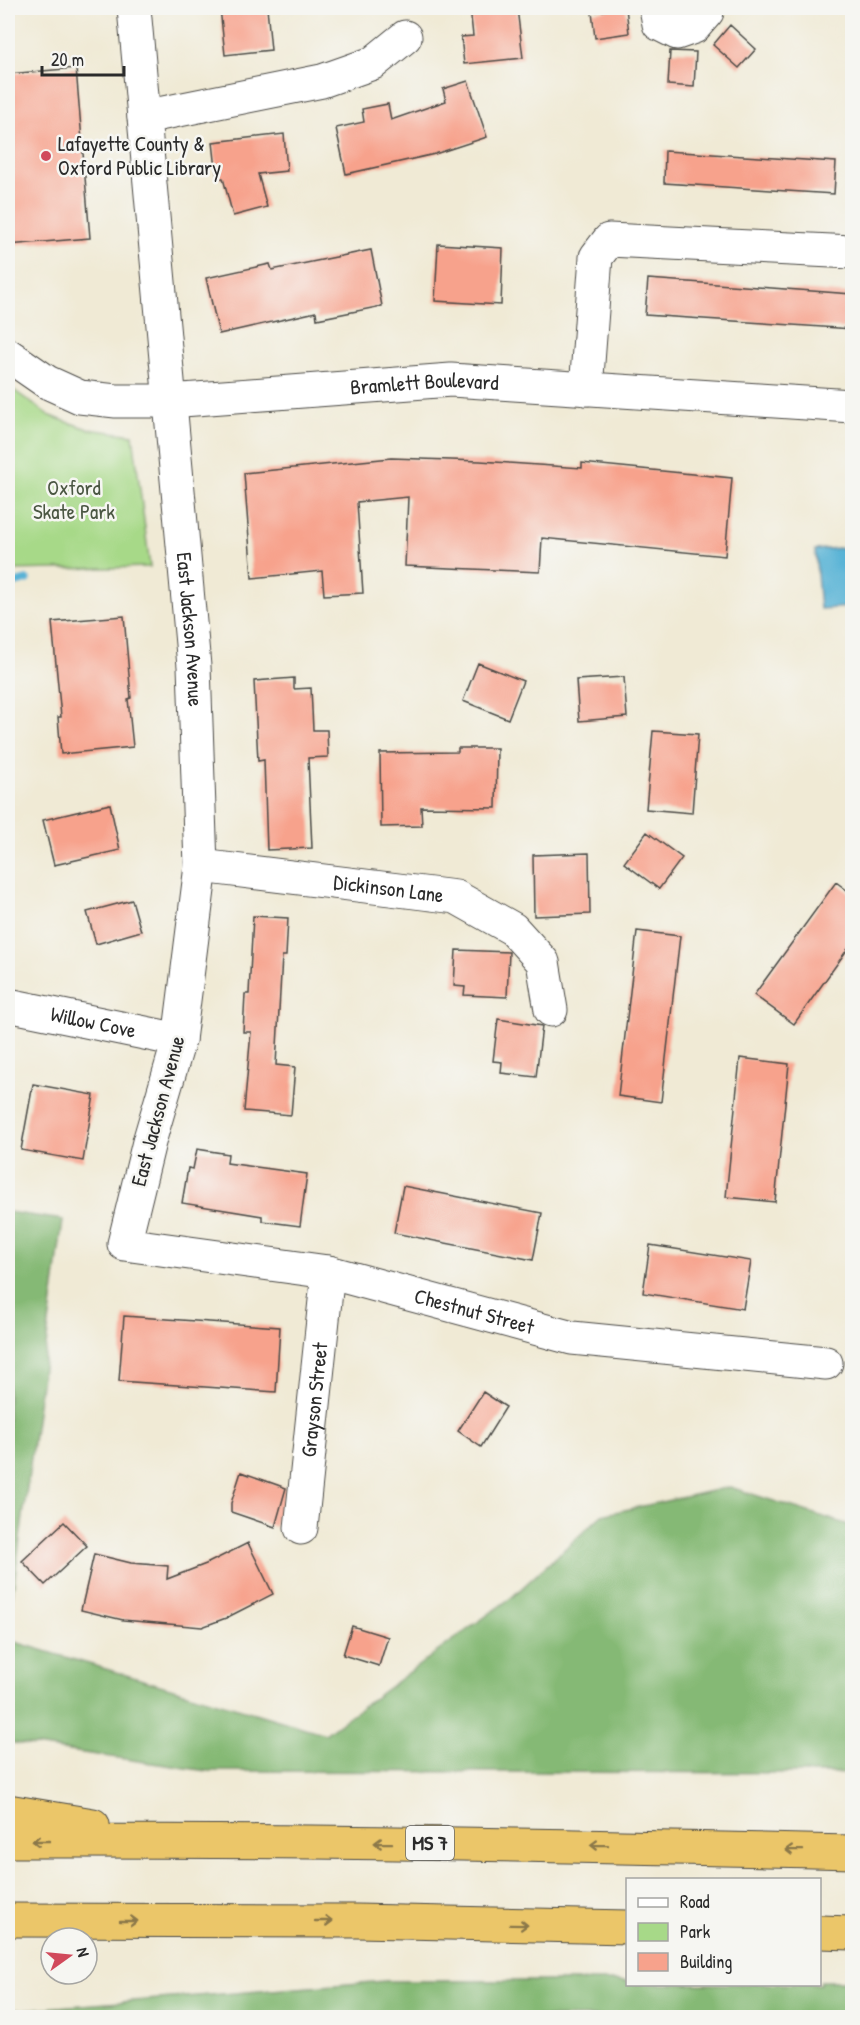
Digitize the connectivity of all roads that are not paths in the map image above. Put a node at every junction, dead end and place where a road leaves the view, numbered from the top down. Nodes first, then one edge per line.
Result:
1 (134, 8) edge
2 (656, 8) edge
3 (707, 8) edge
4 (405, 37) dead end
5 (144, 117) junction
6 (852, 252) edge
7 (8, 355) edge
8 (586, 389) junction
9 (169, 401) junction
10 (852, 406) edge
11 (201, 866) junction
12 (8, 1005) edge
13 (551, 1010) dead end
14 (179, 1040) junction
15 (124, 1244) joint
16 (327, 1272) junction
17 (826, 1364) dead end
18 (301, 1528) dead end
19 (8, 1811) edge
20 (187, 1840) junction
21 (8, 1841) edge
22 (852, 1852) edge
23 (8, 1920) edge
24 (64, 1921) junction
25 (626, 1927) edge
26 (8, 1928) edge
27 (821, 1932) edge
28 (852, 1933) edge

1 - 5 street, East Jackson Avenue
2 - 3 street
4 - 5 street
5 - 9 street, East Jackson Avenue
6 - 8 street
7 - 9 street, Bramlett Boulevard
8 - 9 street, Bramlett Boulevard
8 - 10 street, Bramlett Boulevard
9 - 11 street, East Jackson Avenue
11 - 13 street, Dickinson Lane
11 - 14 street, East Jackson Avenue
12 - 14 street, Willow Cove
14 - 15 street, East Jackson Avenue
15 - 16 street, Chestnut Street
16 - 17 street, Chestnut Street
16 - 18 street, Grayson Street
19 - 20 highway
20 -> 21 highway, MS 7
22 -> 20 highway, MS 7
23 - 24 highway
24 -> 25 highway
24 - 26 highway
27 - 28 highway

